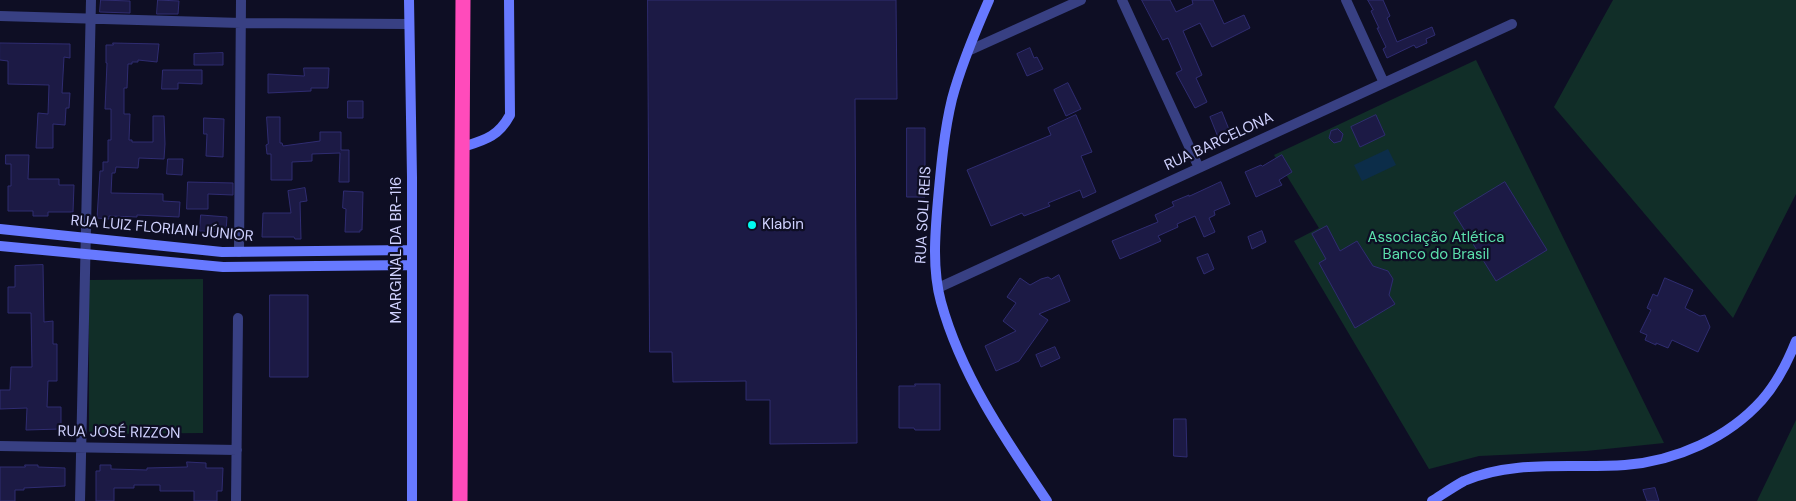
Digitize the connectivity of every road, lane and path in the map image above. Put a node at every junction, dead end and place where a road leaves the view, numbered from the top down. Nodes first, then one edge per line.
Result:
1 (91, 0) edge
2 (241, 0) edge
3 (409, 0) edge
4 (463, 0) edge
5 (510, 0) edge
6 (989, 0) edge
7 (1081, 0) edge
8 (1122, 0) edge
9 (1346, 0) edge
10 (0, 16) edge
11 (90, 18) junction
12 (241, 22) junction
13 (409, 24) junction
14 (1512, 24) dead end
15 (968, 51) junction
16 (1384, 83) junction
17 (463, 147) junction
18 (1199, 168) junction
19 (0, 229) edge
20 (86, 239) junction
21 (0, 246) edge
22 (412, 250) junction
23 (239, 252) junction
24 (86, 256) junction
25 (412, 266) junction
26 (938, 288) junction
27 (238, 318) dead end
28 (1796, 341) edge
29 (0, 446) edge
30 (82, 447) junction
31 (237, 450) junction
32 (80, 501) edge
33 (236, 501) edge
34 (412, 501) edge
35 (460, 501) edge
36 (1047, 501) edge
37 (1432, 501) edge

1 - 11 street
2 - 12 street
3 - 13 street, MARGINAL DA BR-116
4 - 17 highway
5 - 17 street
6 - 15 street, RUA SOLI REIS
7 - 15 street
8 - 18 street
9 - 16 street
10 - 11 street
11 - 12 street
11 - 20 street
12 - 13 street
12 - 23 street
13 - 22 street, MARGINAL DA BR-116
14 - 16 street, RUA BARCELONA
15 - 26 street, RUA SOLI REIS
16 - 18 street, RUA BARCELONA
17 - 35 highway
18 - 26 street, RUA BARCELONA
19 - 20 street, RUA LUIZ FLORIANI JÚNIOR
20 - 23 street, RUA LUIZ FLORIANI JÚNIOR
20 - 24 street
21 - 24 street, RUA LUIZ FLORIANI JÚNIOR
22 - 23 street, RUA LUIZ FLORIANI JÚNIOR
22 - 25 street, MARGINAL DA BR-116
24 - 25 street, RUA LUIZ FLORIANI JÚNIOR
24 - 30 street
25 - 34 street, MARGINAL DA BR-116
26 - 36 street, RUA SOLI REIS
27 - 31 street
28 - 37 street
29 - 30 street, RUA JOSÉ RIZZON
30 - 31 street, RUA JOSÉ RIZZON
30 - 32 street
31 - 33 street

